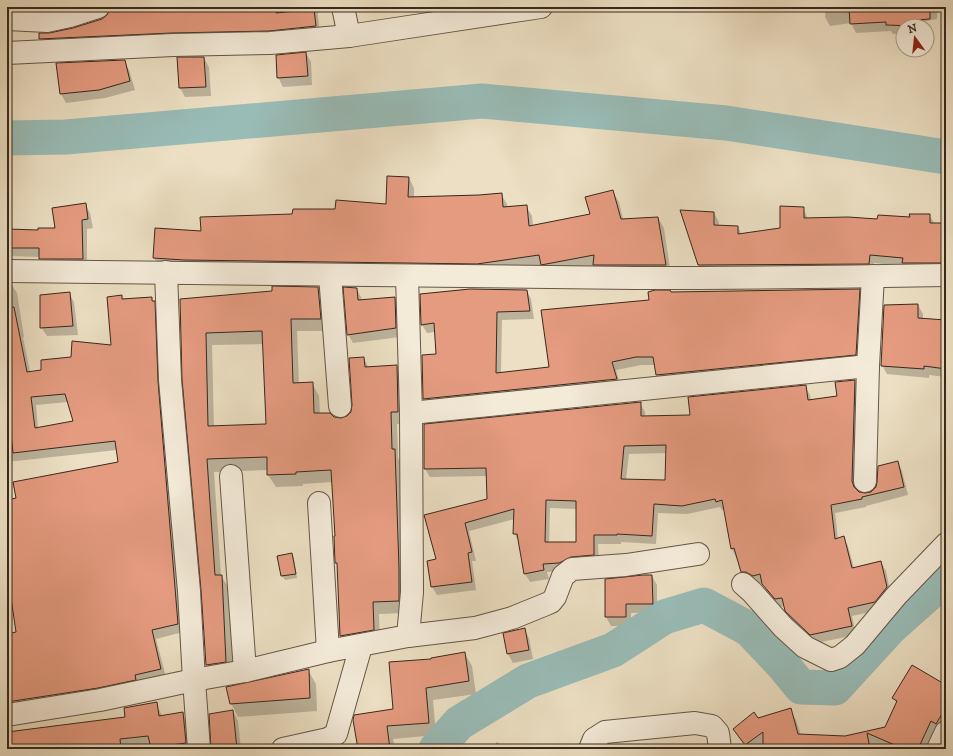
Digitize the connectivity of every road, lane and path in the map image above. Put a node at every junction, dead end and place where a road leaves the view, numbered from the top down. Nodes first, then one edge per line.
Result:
1 (98, 7) edge
2 (344, 7) edge
3 (542, 7) edge
4 (7, 19) edge
5 (349, 36) junction
6 (7, 54) edge
7 (7, 271) edge
8 (166, 272) junction
9 (330, 275) junction
10 (946, 275) edge
11 (406, 276) junction
12 (873, 276) junction
13 (868, 366) junction
14 (340, 406) dead end
15 (411, 413) junction
16 (231, 476) dead end
17 (865, 482) dead end
18 (319, 503) dead end
19 (946, 544) edge
20 (698, 554) dead end
21 (743, 584) dead end
22 (408, 636) junction
23 (361, 646) junction
24 (328, 651) junction
25 (245, 671) junction
26 (194, 680) junction
27 (7, 715) edge
28 (946, 732) edge
29 (199, 749) edge
30 (283, 749) edge
31 (590, 749) edge
32 (720, 749) edge
33 (938, 749) edge

1 - 4 street
2 - 5 street
3 - 5 street
5 - 6 street
7 - 8 street
8 - 9 street
8 - 26 street
9 - 11 street
9 - 14 street
10 - 12 street
11 - 12 street
11 - 15 street
12 - 13 street
13 - 15 street
13 - 17 street
15 - 22 street
16 - 25 street
18 - 24 street
19 - 21 street
20 - 22 street
22 - 23 street
23 - 24 street
23 - 30 street
24 - 25 street
25 - 26 street
26 - 27 street
26 - 29 street
28 - 33 street
31 - 32 street

